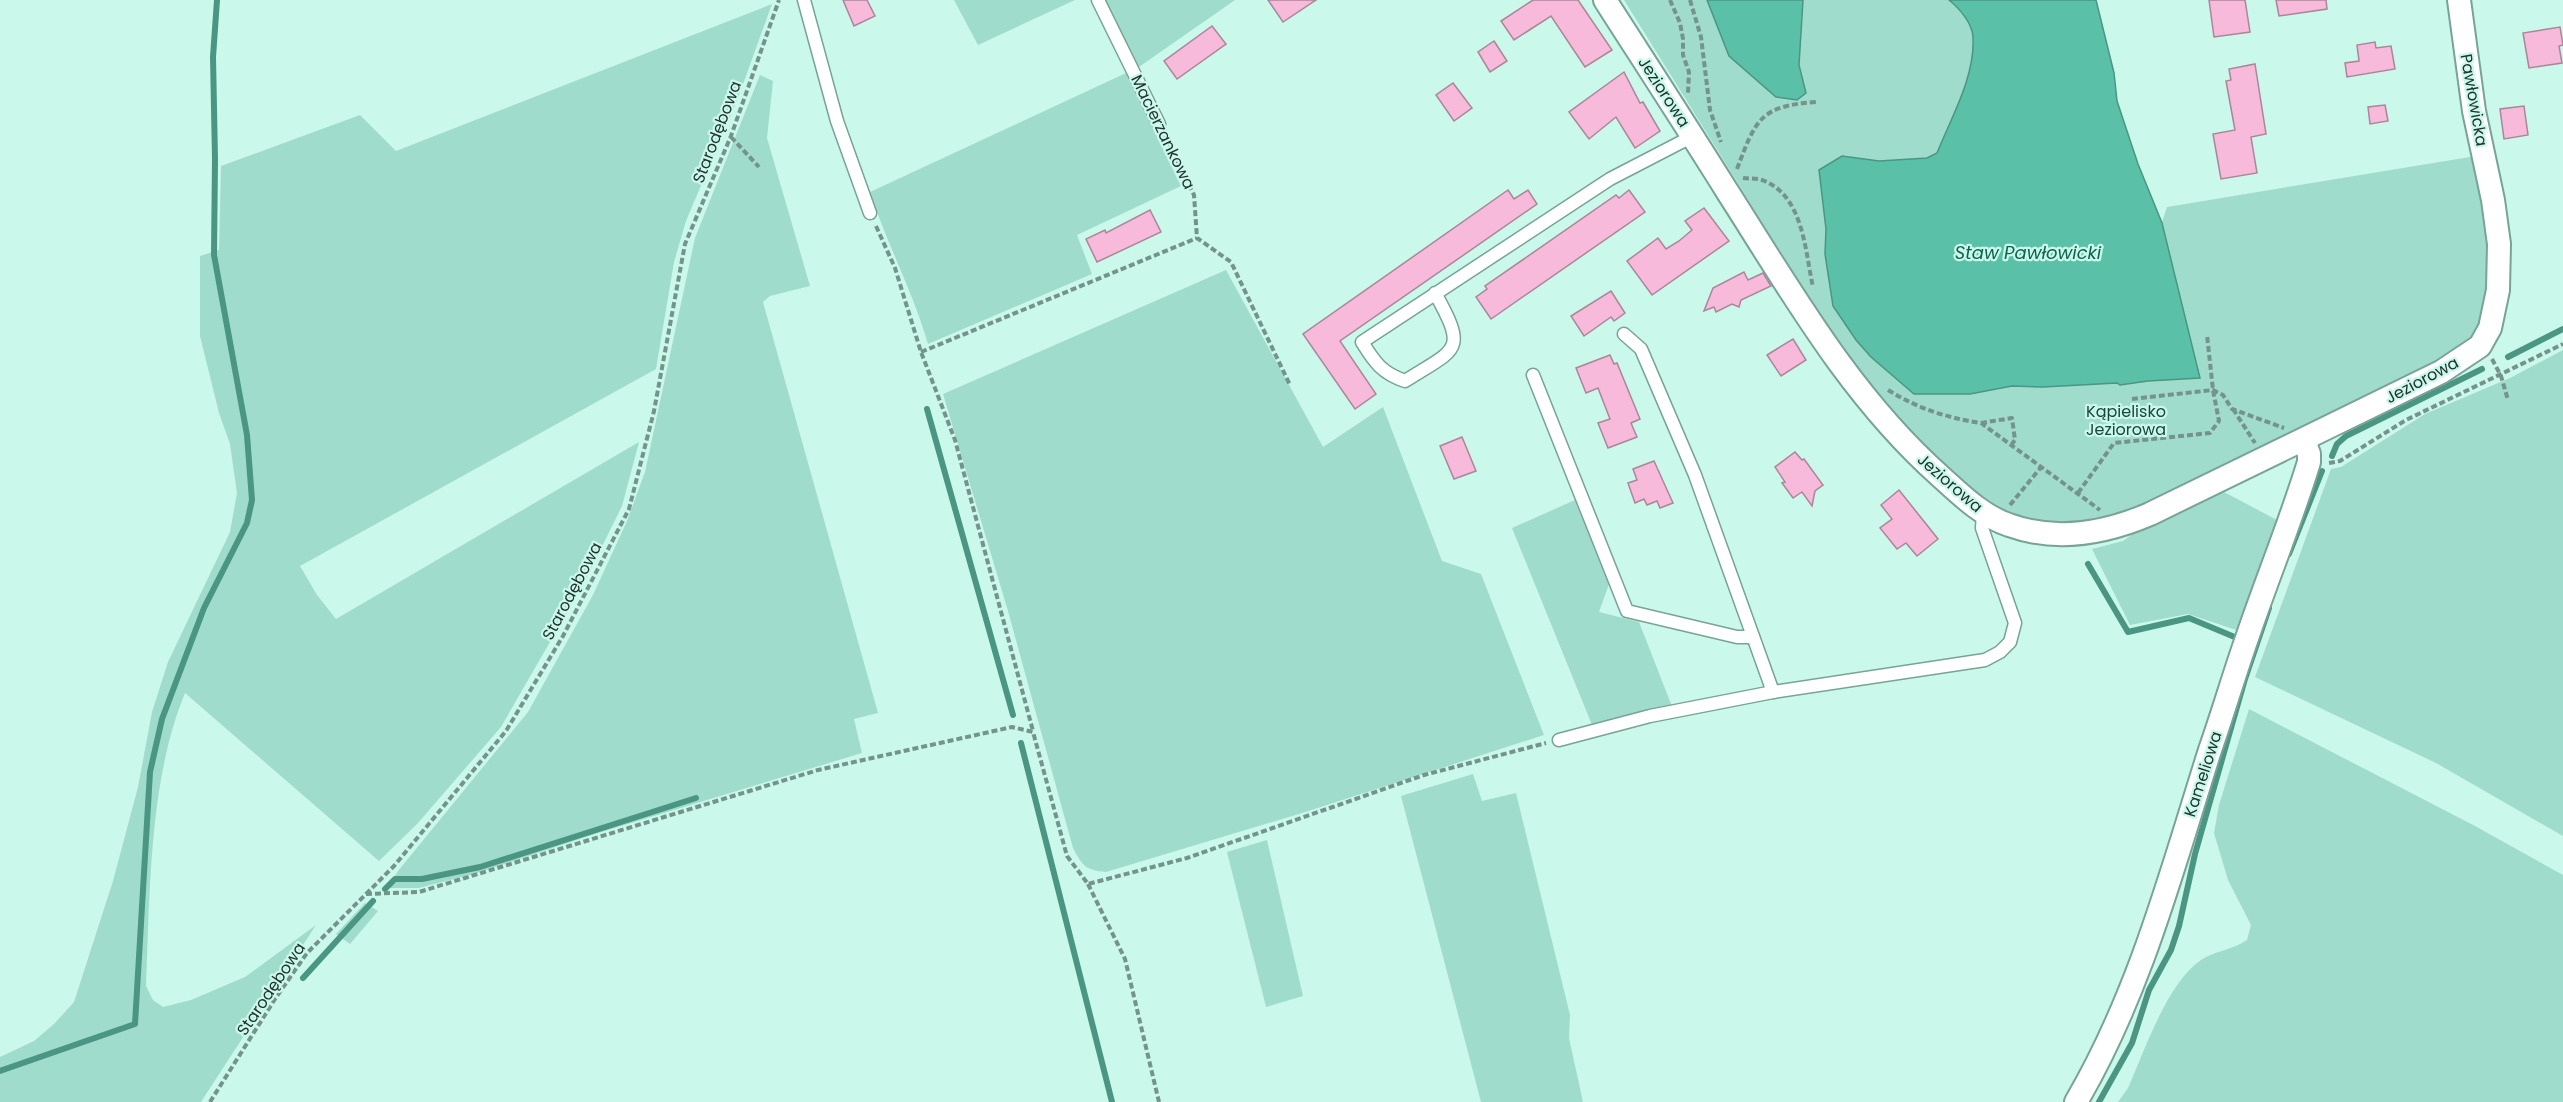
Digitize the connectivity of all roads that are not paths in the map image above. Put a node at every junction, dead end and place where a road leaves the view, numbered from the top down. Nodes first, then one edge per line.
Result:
1 (804, 0) edge
2 (1098, 0) edge
3 (1605, 0) edge
4 (2459, 0) edge
5 (1159, 124) road end
6 (1693, 136) junction
7 (870, 213) road end
8 (1435, 293) junction
9 (1624, 334) dead end
10 (2480, 346) joint
11 (1533, 375) dead end
12 (2306, 451) junction
13 (1991, 517) junction
14 (1753, 637) junction
15 (1773, 692) junction
16 (1559, 740) road end
17 (2076, 1102) edge

1 - 7 lane
2 - 5 lane, Macierzankowa
3 - 6 street, Jeziorowa
4 - 10 street, Pawłowicka
6 - 8 lane
6 - 13 street, Jeziorowa
8 - 8 lane
9 - 14 lane
10 - 12 street, Jeziorowa
11 - 14 lane
12 - 13 street, Jeziorowa
12 - 17 street, Kameliowa
13 - 15 lane
14 - 15 lane
15 - 16 lane

